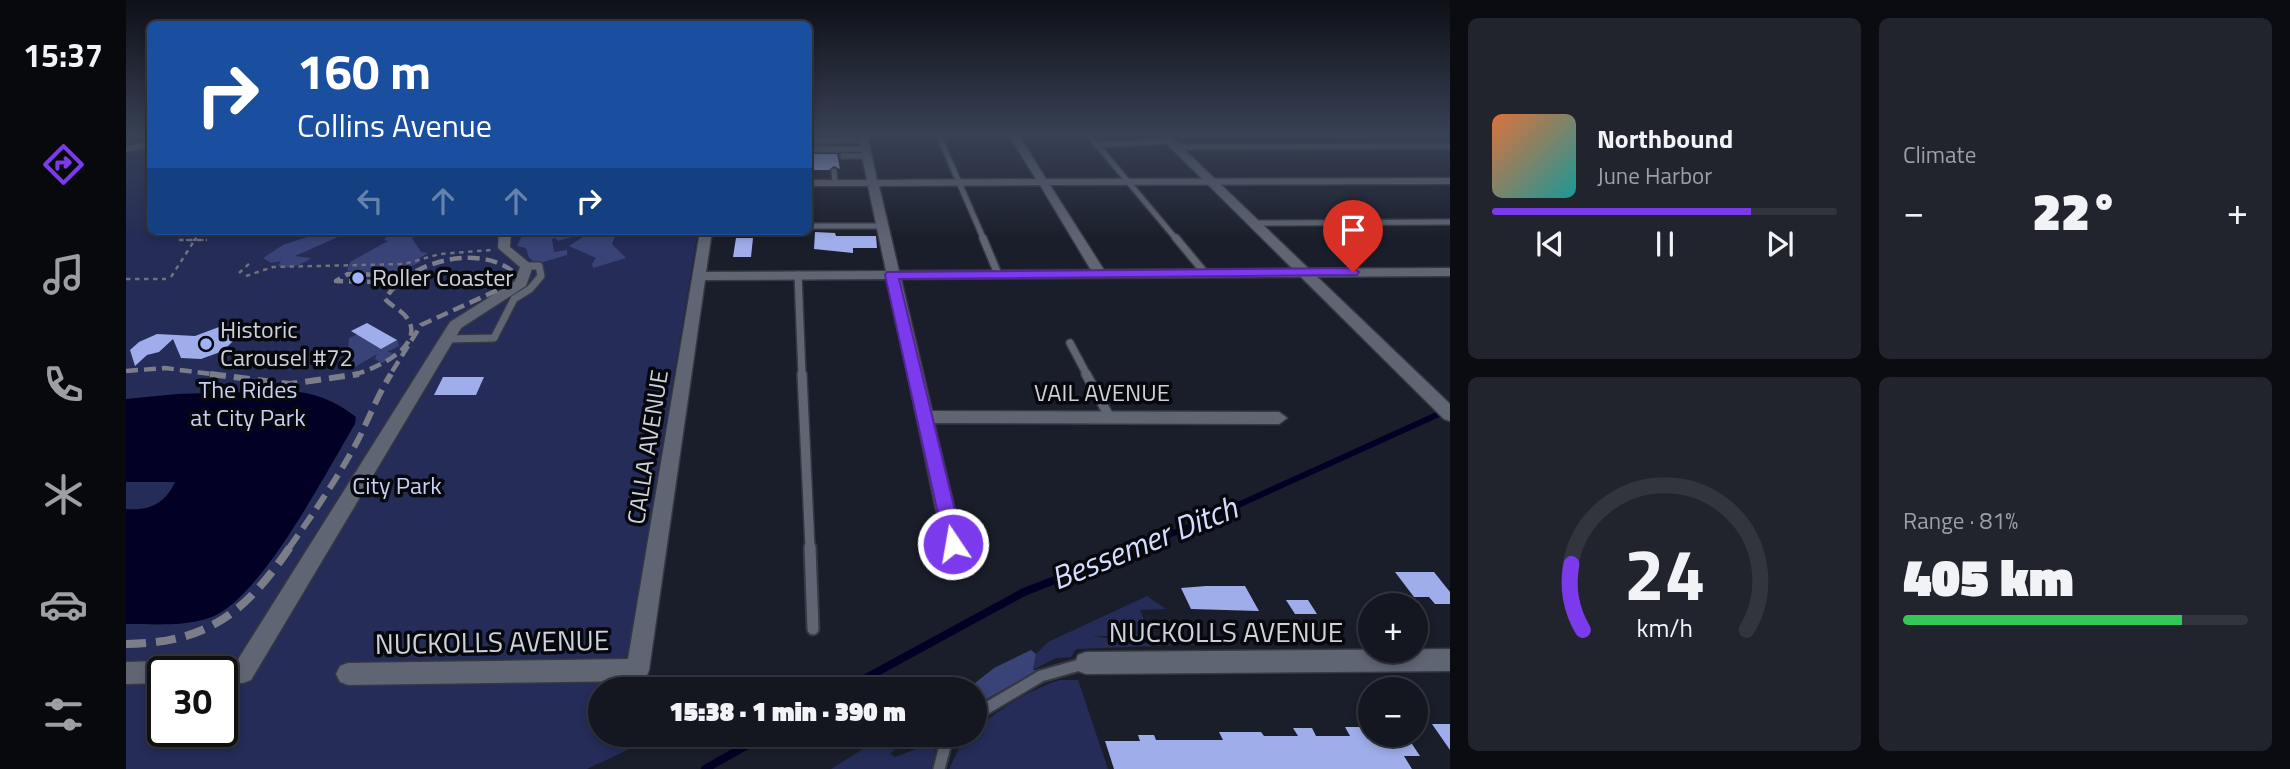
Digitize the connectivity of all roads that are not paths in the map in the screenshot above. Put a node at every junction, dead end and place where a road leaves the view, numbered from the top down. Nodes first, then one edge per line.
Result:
1 (869, 170) edge
2 (954, 170) edge
3 (1035, 170) edge
4 (1118, 170) edge
5 (1200, 170) edge
6 (1450, 181) edge
7 (812, 182) edge
8 (959, 182) junction
9 (1043, 182) junction
10 (1128, 182) junction
11 (1212, 182) junction
12 (872, 183) junction
13 (1450, 222) edge
14 (1253, 223) junction
15 (812, 226) edge
16 (883, 226) junction
17 (705, 235) edge
18 (505, 239) edge
19 (527, 266) junction
20 (1304, 272) junction
21 (1450, 272) edge
22 (1205, 273) junction
23 (998, 274) junction
24 (1100, 274) junction
25 (798, 275) junction
26 (891, 275) junction
27 (700, 276) junction
28 (446, 339) junction
29 (1070, 343) dead end
30 (1450, 415) edge
31 (925, 417) junction
32 (1110, 418) junction
33 (1279, 418) dead end
34 (953, 544) dead end
35 (813, 629) dead end
36 (1450, 660) edge
37 (1086, 663) joint
38 (638, 670) joint
39 (238, 672) edge
40 (126, 673) edge
41 (147, 673) edge
42 (348, 674) dead end
43 (987, 708) edge
44 (945, 747) edge
45 (939, 769) edge

1 - 12 street
2 - 8 lane
3 - 9 street
4 - 10 lane
5 - 11 street
6 - 11 street
7 - 12 street
8 - 9 street
8 - 12 street
8 - 23 lane
9 - 10 street
9 - 24 street
10 - 11 street
10 - 22 lane
11 - 14 street
12 - 16 street
13 - 14 lane
14 - 20 street
15 - 16 lane
16 - 26 street
17 - 27 street, CALLA AVENUE
18 - 19 street
19 - 28 street
19 - 28 lane
20 - 21 street
20 - 22 street
20 - 30 street
22 - 24 street
23 - 24 street
23 - 26 street
25 - 26 street
25 - 27 street
25 - 35 lane
26 - 31 street
27 - 38 street, CALLA AVENUE
28 - 39 street
29 - 32 lane
31 - 32 street, VAIL AVENUE
31 - 34 street
32 - 33 street, VAIL AVENUE
36 - 37 street, NUCKOLLS AVENUE
37 - 43 lane
38 - 42 street, NUCKOLLS AVENUE
40 - 41 street
44 - 45 lane

